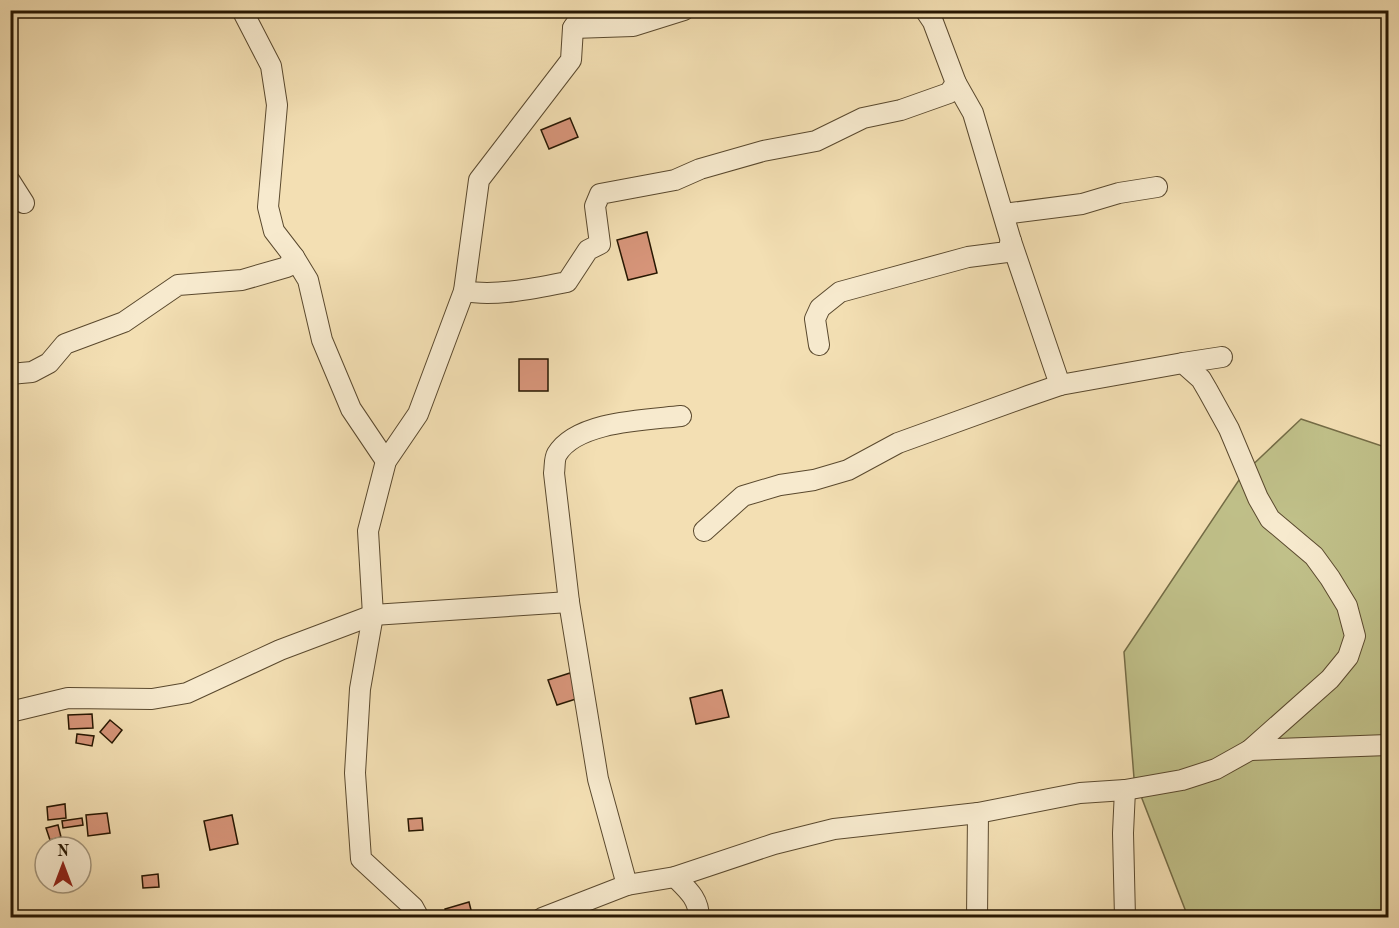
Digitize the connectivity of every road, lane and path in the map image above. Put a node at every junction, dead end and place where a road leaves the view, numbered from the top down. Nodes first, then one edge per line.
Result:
1 (242, 10) edge
2 (585, 10) edge
3 (684, 10) edge
4 (926, 10) edge
5 (573, 28) junction
6 (956, 83) junction
7 (10, 181) edge
8 (1157, 187) dead end
9 (24, 203) dead end
10 (1004, 214) junction
11 (1011, 241) junction
12 (294, 257) junction
13 (464, 291) junction
14 (819, 345) dead end
15 (1222, 357) dead end
16 (1183, 363) junction
17 (10, 374) edge
18 (1060, 385) junction
19 (681, 416) dead end
20 (386, 461) junction
21 (704, 531) dead end
22 (569, 602) junction
23 (373, 615) junction
24 (10, 712) edge
25 (1389, 745) edge
26 (1250, 750) junction
27 (1125, 790) junction
28 (978, 813) junction
29 (675, 877) junction
30 (627, 885) junction
31 (419, 918) edge
32 (542, 918) edge
33 (699, 918) edge
34 (977, 918) edge
35 (1125, 918) edge

1 - 12 street
2 - 5 street
3 - 5 street
4 - 6 street
5 - 13 street
6 - 10 street
6 - 13 street
7 - 9 street
8 - 10 street
10 - 11 street
11 - 14 street
11 - 18 street
12 - 17 street
12 - 20 street
13 - 20 street
15 - 16 street
16 - 18 street
16 - 26 street
18 - 21 street
19 - 22 street
20 - 23 street
22 - 23 street
22 - 30 street
23 - 24 street
23 - 31 street
25 - 26 street
26 - 27 street
27 - 28 street
27 - 35 street
28 - 29 street
28 - 34 street
29 - 30 street
29 - 33 street
30 - 32 street

